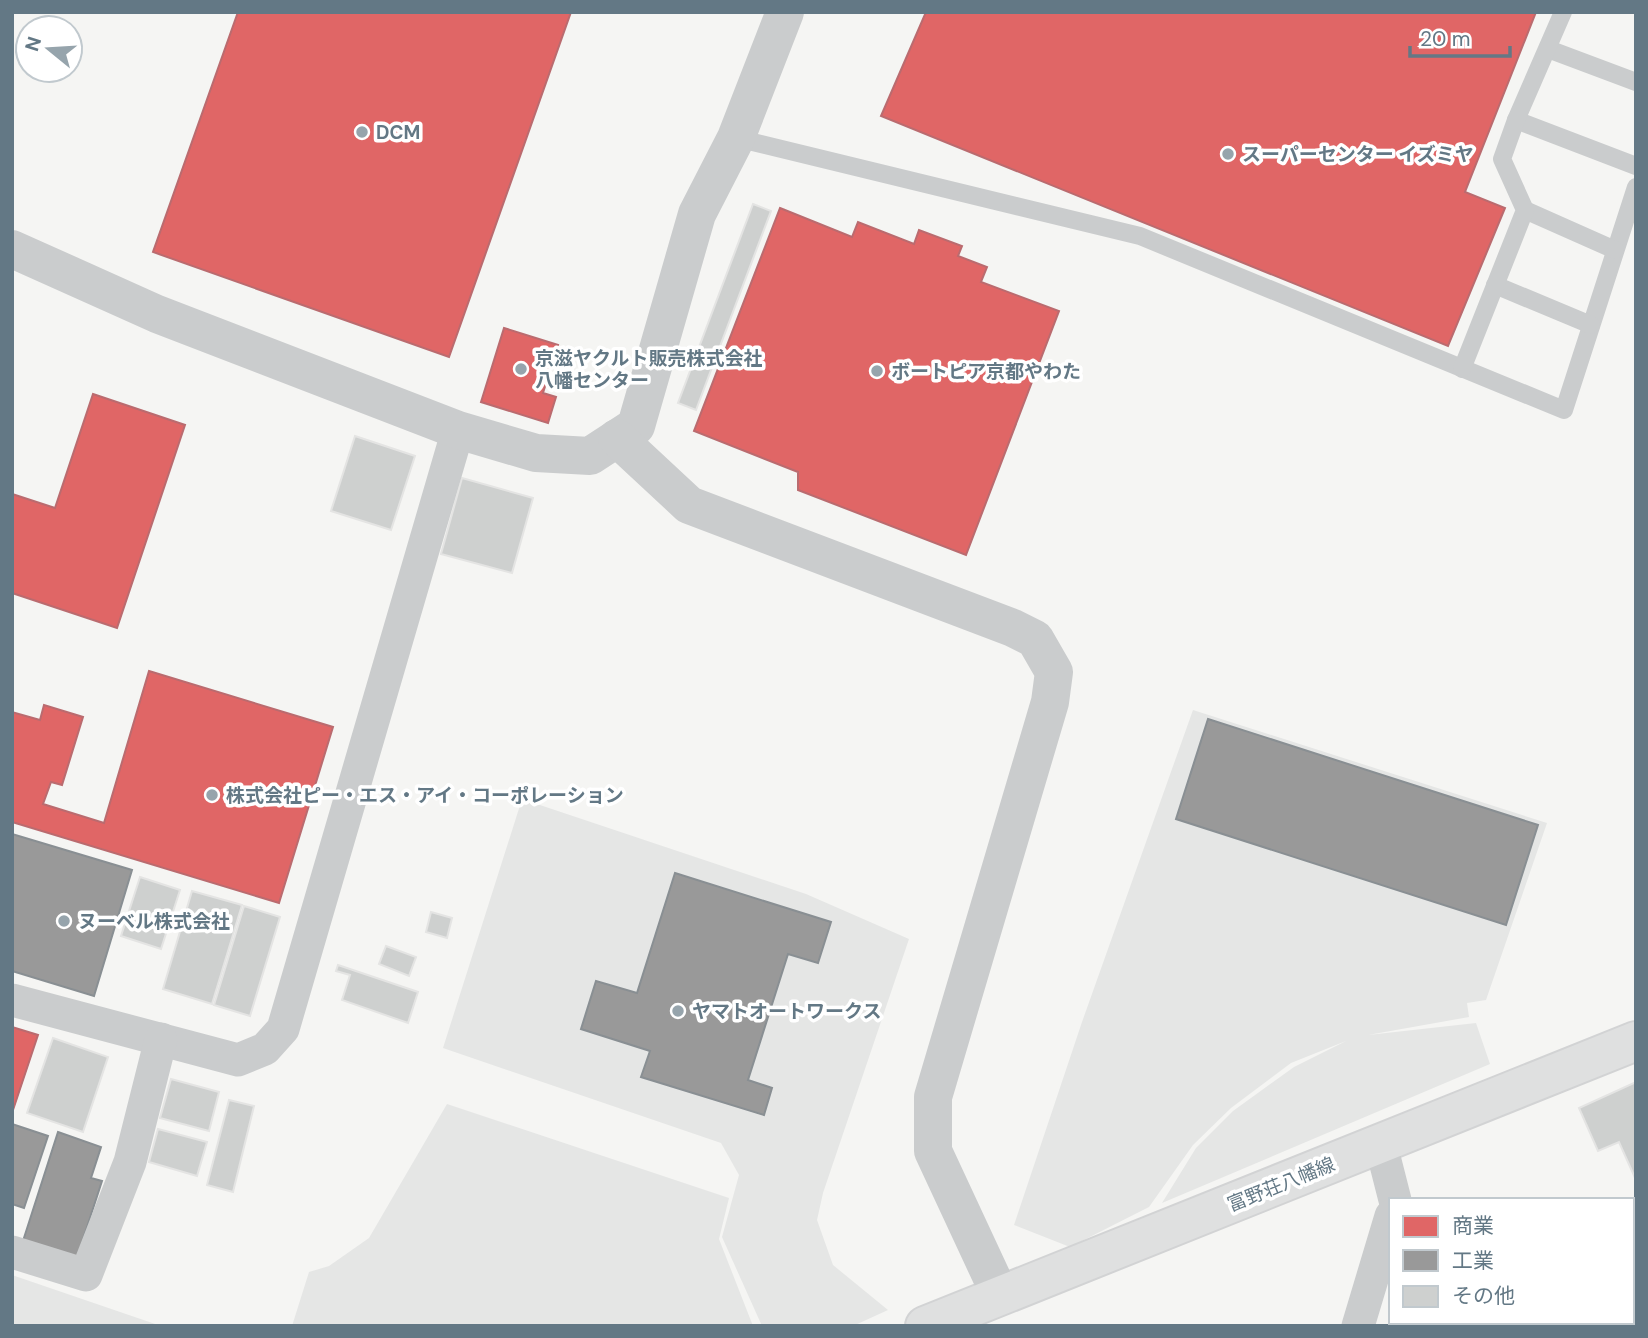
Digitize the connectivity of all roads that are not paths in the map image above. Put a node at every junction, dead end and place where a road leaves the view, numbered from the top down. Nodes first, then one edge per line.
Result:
1 (785, 12) edge
2 (1563, 12) edge
3 (1548, 49) junction
4 (1636, 82) edge
5 (1516, 120) junction
6 (736, 138) junction
7 (1636, 166) edge
8 (1636, 187) edge
9 (1525, 210) junction
10 (12, 249) edge
11 (1615, 250) junction
12 (1495, 285) junction
13 (1591, 325) junction
14 (1462, 369) junction
15 (458, 430) junction
16 (617, 438) junction
17 (12, 1000) edge
18 (161, 1039) junction
19 (1636, 1041) edge
20 (1381, 1145) junction
21 (1394, 1198) edge
22 (1389, 1223) edge
23 (12, 1252) edge
24 (1000, 1295) junction
25 (925, 1326) edge
26 (1358, 1326) edge

1 - 6 street
2 - 3 lane
3 - 4 lane
3 - 5 lane
5 - 7 lane
5 - 9 lane
6 - 14 lane
6 - 16 street
8 - 11 lane
9 - 11 lane
9 - 12 lane
10 - 15 street
11 - 13 lane
12 - 13 lane
12 - 14 lane
13 - 14 lane
15 - 16 street
15 - 18 street
16 - 24 street
17 - 18 street
18 - 23 street
19 - 20 main road, 富野荘八幡線
20 - 21 street
20 - 24 main road, 富野荘八幡線
22 - 26 street
24 - 25 main road, 富野荘八幡線

